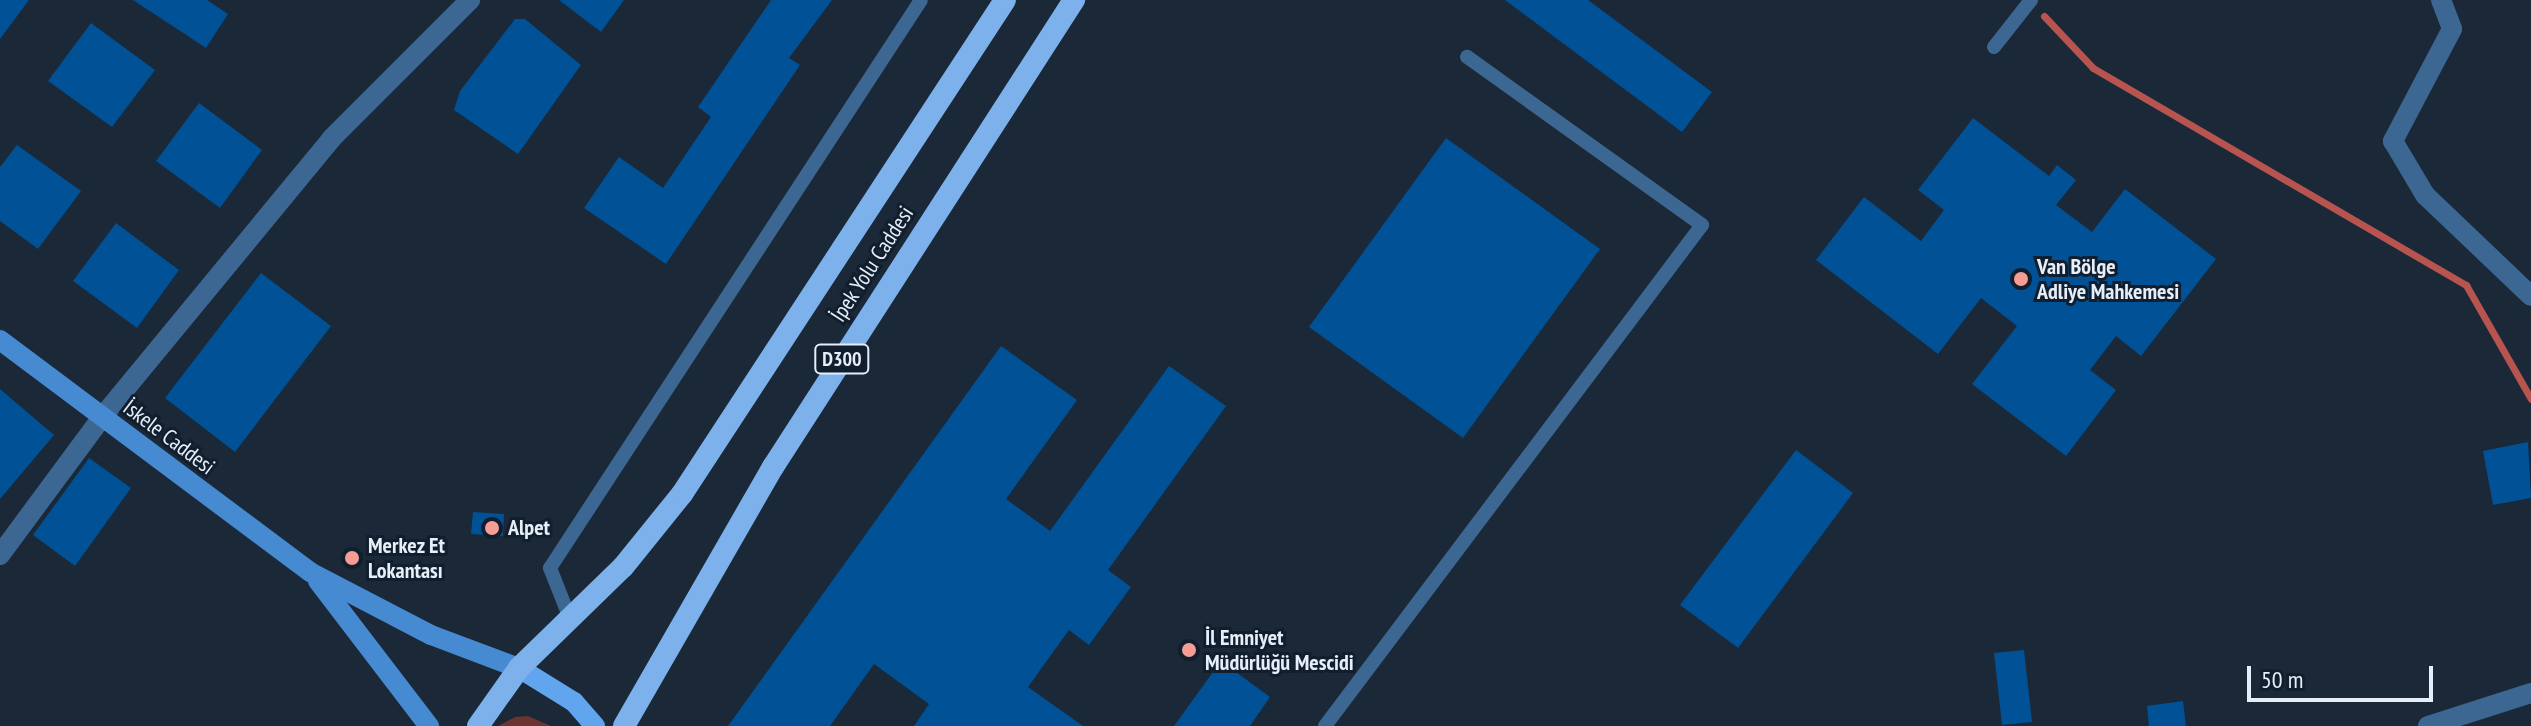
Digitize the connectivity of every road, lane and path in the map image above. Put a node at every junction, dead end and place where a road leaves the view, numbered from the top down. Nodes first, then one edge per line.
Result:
1 (470, 0) edge
2 (921, 0) edge
3 (1005, 0) edge
4 (1074, 0) edge
5 (2031, 0) edge
6 (2441, 0) edge
7 (1994, 47) dead end
8 (1467, 57) dead end
9 (2531, 296) edge
10 (0, 340) edge
11 (103, 416) junction
12 (0, 555) edge
13 (310, 572) junction
14 (571, 621) junction
15 (519, 668) junction
16 (2531, 693) edge
17 (429, 726) edge
18 (478, 726) edge
19 (595, 726) edge
20 (624, 726) edge
21 (1325, 726) edge
22 (2428, 726) edge

1 - 11 street
2 - 14 lane
3 - 14 highway, İpek Yolu Caddesi / D300
4 - 20 highway, İpek Yolu Caddesi / D300
5 - 7 lane
6 - 9 street
8 - 21 lane
10 - 11 main road, İskele Caddesi
11 - 12 street
11 - 13 main road, İskele Caddesi
13 - 15 main road
13 - 17 main road
14 - 15 highway, İpek Yolu Caddesi / D300
15 - 18 highway, İpek Yolu Caddesi
15 - 19 main road
16 - 22 street

